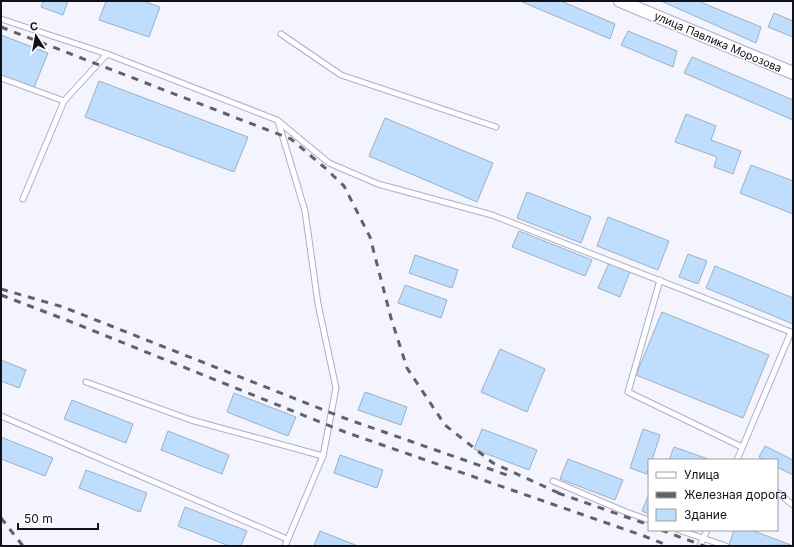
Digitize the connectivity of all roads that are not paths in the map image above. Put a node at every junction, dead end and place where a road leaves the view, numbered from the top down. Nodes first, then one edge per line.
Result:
1 (620, 1) edge
2 (1, 19) edge
3 (282, 34) dead end
4 (107, 54) junction
5 (793, 73) edge
6 (1, 78) edge
7 (64, 102) junction
8 (277, 120) junction
9 (496, 127) dead end
10 (23, 199) dead end
11 (660, 280) junction
12 (86, 382) dead end
13 (1, 416) edge
14 (742, 447) junction
15 (323, 456) junction
16 (738, 459) edge
17 (553, 481) dead end
18 (778, 493) edge
19 (793, 505) edge
20 (648, 520) edge
21 (682, 531) edge
22 (707, 531) edge
23 (287, 539) junction
24 (704, 539) junction
25 (285, 546) edge
26 (700, 546) edge
27 (726, 546) edge

1 - 5 street, улица Павлика Морозова
2 - 4 lane
3 - 9 lane
4 - 7 lane
4 - 8 lane
6 - 7 lane
7 - 10 lane
8 - 11 lane
8 - 15 lane
11 - 14 lane
11 - 14 lane
12 - 15 lane
13 - 23 lane
14 - 16 lane
15 - 23 lane
17 - 20 lane
18 - 19 lane
21 - 24 lane
22 - 24 lane
23 - 25 lane
24 - 26 lane
24 - 27 lane

